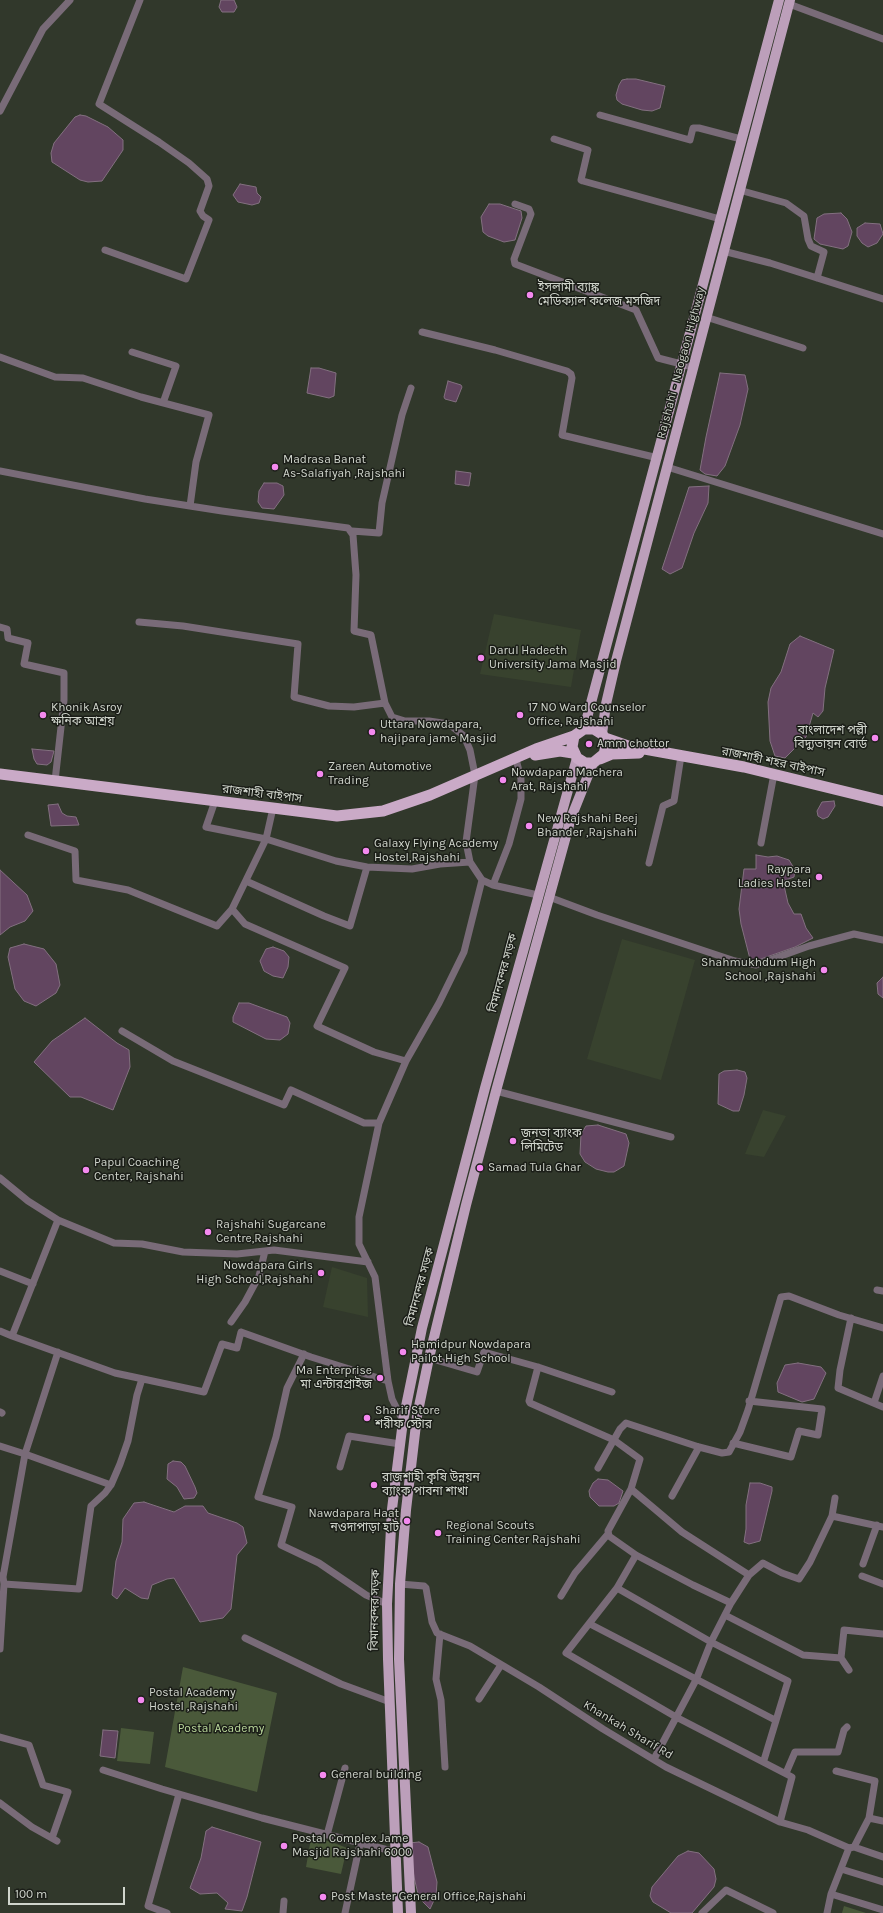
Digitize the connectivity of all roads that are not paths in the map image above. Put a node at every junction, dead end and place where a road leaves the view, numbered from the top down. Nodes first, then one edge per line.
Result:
1 (70, 0) edge
2 (140, 0) edge
3 (779, 0) edge
4 (790, 2) edge
5 (883, 39) edge
6 (0, 111) edge
7 (600, 115) dead end
8 (554, 139) dead end
9 (741, 139) junction
10 (739, 190) junction
11 (515, 204) dead end
12 (720, 219) junction
13 (105, 250) dead end
14 (723, 251) junction
15 (817, 278) junction
16 (883, 299) edge
17 (706, 317) junction
18 (422, 332) dead end
19 (803, 348) dead end
20 (132, 352) dead end
21 (0, 357) edge
22 (682, 364) junction
23 (693, 367) junction
24 (410, 388) dead end
25 (163, 403) junction
26 (658, 458) junction
27 (668, 467) junction
28 (0, 471) edge
29 (190, 506) junction
30 (352, 531) junction
31 (883, 534) edge
32 (139, 622) dead end
33 (0, 627) edge
34 (385, 703) junction
35 (584, 729) junction
36 (574, 736) junction
37 (603, 736) junction
38 (656, 752) junction
39 (575, 756) junction
40 (681, 756) junction
41 (515, 759) junction
42 (596, 761) junction
43 (0, 774) edge
44 (774, 774) junction
45 (475, 776) junction
46 (55, 781) junction
47 (215, 801) junction
48 (883, 801) edge
49 (273, 808) junction
50 (28, 835) dead end
51 (266, 839) junction
52 (762, 843) dead end
53 (470, 862) junction
54 (649, 863) dead end
55 (367, 867) junction
56 (482, 880) junction
57 (246, 881) junction
58 (493, 885) junction
59 (538, 895) junction
60 (549, 897) junction
61 (232, 909) junction
62 (883, 940) edge
63 (122, 1031) dead end
64 (406, 1062) junction
65 (496, 1091) junction
66 (379, 1123) junction
67 (671, 1137) dead end
68 (0, 1178) edge
69 (58, 1220) junction
70 (265, 1251) junction
71 (368, 1262) junction
72 (0, 1271) edge
73 (33, 1284) junction
74 (851, 1318) junction
75 (231, 1322) dead end
76 (883, 1328) edge
77 (0, 1331) edge
78 (12, 1336) junction
79 (58, 1352) junction
80 (304, 1354) junction
81 (429, 1358) junction
82 (538, 1367) junction
83 (883, 1376) edge
84 (142, 1379) junction
85 (388, 1381) junction
86 (612, 1392) dead end
87 (749, 1401) junction
88 (874, 1403) junction
89 (883, 1407) edge
90 (403, 1422) junction
91 (614, 1440) junction
92 (733, 1443) junction
93 (400, 1444) junction
94 (0, 1446) edge
95 (699, 1446) junction
96 (25, 1454) junction
97 (340, 1467) dead end
98 (598, 1468) dead end
99 (111, 1485) junction
100 (631, 1489) junction
101 (672, 1496) dead end
102 (835, 1498) dead end
103 (832, 1516) junction
104 (880, 1526) edge
105 (608, 1534) junction
106 (636, 1555) junction
107 (863, 1564) dead end
108 (749, 1575) junction
109 (862, 1576) dead end
110 (3, 1579) edge
111 (400, 1584) junction
112 (883, 1584) edge
113 (618, 1588) junction
114 (561, 1596) dead end
115 (731, 1602) junction
116 (387, 1604) junction
117 (725, 1615) junction
118 (590, 1624) junction
119 (440, 1634) junction
120 (883, 1634) edge
121 (245, 1638) dead end
122 (711, 1642) junction
123 (0, 1649) edge
124 (841, 1658) junction
125 (501, 1665) junction
126 (849, 1670) dead end
127 (696, 1680) junction
128 (480, 1700) dead end
129 (390, 1702) junction
130 (676, 1717) junction
131 (775, 1720) junction
132 (847, 1727) dead end
133 (0, 1737) edge
134 (654, 1760) junction
135 (764, 1760) junction
136 (445, 1767) dead end
137 (345, 1768) dead end
138 (103, 1770) dead end
139 (836, 1770) dead end
140 (786, 1773) junction
141 (179, 1794) junction
142 (0, 1803) edge
143 (869, 1818) junction
144 (883, 1821) edge
145 (780, 1822) junction
146 (327, 1835) junction
147 (360, 1844) junction
148 (852, 1848) junction
149 (396, 1852) junction
150 (883, 1857) edge
151 (841, 1869) junction
152 (883, 1882) edge
153 (831, 1894) junction
154 (284, 1901) dead end
155 (883, 1910) edge
156 (412, 1911) edge
157 (167, 1913) edge
158 (283, 1913) edge
159 (345, 1913) edge
160 (398, 1913) edge
161 (702, 1913) edge
162 (773, 1913) edge
163 (826, 1913) edge

1 - 6 street
2 - 13 street
3 - 9 main road, Rajshahi - Naogaon Highway
4 - 5 street
4 - 10 main road, Rajshahi - Naogaon Highway
7 - 9 street
8 - 12 street
9 - 12 main road, Rajshahi - Naogaon Highway
10 - 14 main road, Rajshahi - Naogaon Highway
10 - 15 street
11 - 22 street
12 - 22 main road, Rajshahi - Naogaon Highway
14 - 15 street
14 - 17 main road, Rajshahi - Naogaon Highway
15 - 16 street
17 - 19 street
17 - 23 main road, Rajshahi - Naogaon Highway
18 - 26 street
20 - 25 street
21 - 25 street
22 - 23 street
22 - 26 main road, Rajshahi - Naogaon Highway
23 - 27 main road, Rajshahi - Naogaon Highway
24 - 30 street
25 - 29 street
26 - 35 main road, Rajshahi - Naogaon Highway
27 - 31 street
27 - 37 main road, Rajshahi - Naogaon Highway
28 - 29 street
29 - 30 street
30 - 34 street
32 - 34 street
33 - 46 street
34 - 45 street
35 - 36 highway
35 - 37 highway
36 - 39 highway
36 - 41 highway
37 - 38 highway
37 - 42 highway
38 - 40 highway, রাজশাহী শহর বাইপাস
38 - 42 highway
39 - 41 highway
39 - 42 highway
39 - 59 main road, বিমানবন্দর সড়ক
40 - 44 highway, রাজশাহী শহর বাইপাস
40 - 54 street
41 - 45 highway, রাজশাহী বাইপাস
41 - 58 street
42 - 60 main road, বিমানবন্দর সড়ক
43 - 46 highway, রাজশাহী বাইপাস
44 - 48 highway, রাজশাহী শহর বাইপাস
44 - 52 street
45 - 49 highway, রাজশাহী বাইপাস
45 - 53 street
46 - 47 highway, রাজশাহী বাইপাস
47 - 49 highway, রাজশাহী বাইপাস
47 - 51 street
49 - 51 street
50 - 61 street
51 - 55 street
51 - 57 street
53 - 55 street
53 - 56 street
55 - 57 street
56 - 58 street
56 - 64 street
57 - 61 street
58 - 59 street
59 - 90 main road, বিমানবন্দর সড়ক
60 - 62 street
60 - 65 main road, বিমানবন্দর সড়ক
61 - 64 street
63 - 66 street
64 - 66 street
65 - 67 street
65 - 81 main road, বিমানবন্দর সড়ক
66 - 71 street
68 - 69 street
69 - 70 street
69 - 73 street
70 - 71 street
70 - 75 street
71 - 85 street
72 - 73 street
73 - 78 street
74 - 76 street
74 - 87 street
74 - 88 street
77 - 78 street
78 - 79 street
79 - 84 street
79 - 96 street
80 - 84 street
80 - 85 street
80 - 116 street
81 - 82 street
81 - 111 main road, বিমানবন্দর সড়ক
82 - 86 street
82 - 91 street
83 - 88 street
84 - 99 street
85 - 90 street
87 - 92 street
87 - 92 street
88 - 89 street
90 - 93 main road, বিমানবন্দর সড়ক
91 - 95 street
91 - 98 street
91 - 100 street
92 - 95 street
93 - 97 street
93 - 116 main road, বিমানবন্দর সড়ক
94 - 96 street
95 - 101 street
96 - 99 street
96 - 110 street
99 - 110 street
100 - 105 street
100 - 108 street
102 - 103 street
103 - 104 street
103 - 108 street
104 - 107 street
105 - 106 street
105 - 114 street
106 - 113 street
106 - 115 street
108 - 115 street
109 - 112 street
110 - 123 street
111 - 119 street
111 - 156 main road, বিমানবন্দর সড়ক
113 - 118 street
113 - 122 street
115 - 117 street
116 - 129 main road, বিমানবন্দর সড়ক
117 - 122 street
117 - 124 street
118 - 127 street
118 - 130 street
119 - 125 street, Khankah Sharif Rd
119 - 136 street
120 - 124 street
121 - 129 street
122 - 127 street
122 - 131 street
124 - 126 street
125 - 128 street
125 - 134 street, Khankah Sharif Rd
127 - 130 street
127 - 131 street
129 - 149 main road, বিমানবন্দর সড়ক
130 - 134 street
130 - 135 street
131 - 135 street
132 - 140 street
133 - 142 street
134 - 145 street, Khankah Sharif Rd
135 - 140 street
137 - 146 street
138 - 141 street
139 - 143 street
140 - 145 street
141 - 146 street
141 - 157 street
143 - 144 street
143 - 148 street
145 - 148 street, Khankah Sharif Rd
146 - 147 street
147 - 149 street
147 - 159 street
148 - 150 street, Khankah Sharif Rd
148 - 151 street
149 - 160 main road, বিমানবন্দর সড়ক
151 - 152 street
151 - 153 street
153 - 155 street
153 - 163 street
154 - 158 street
161 - 162 street

